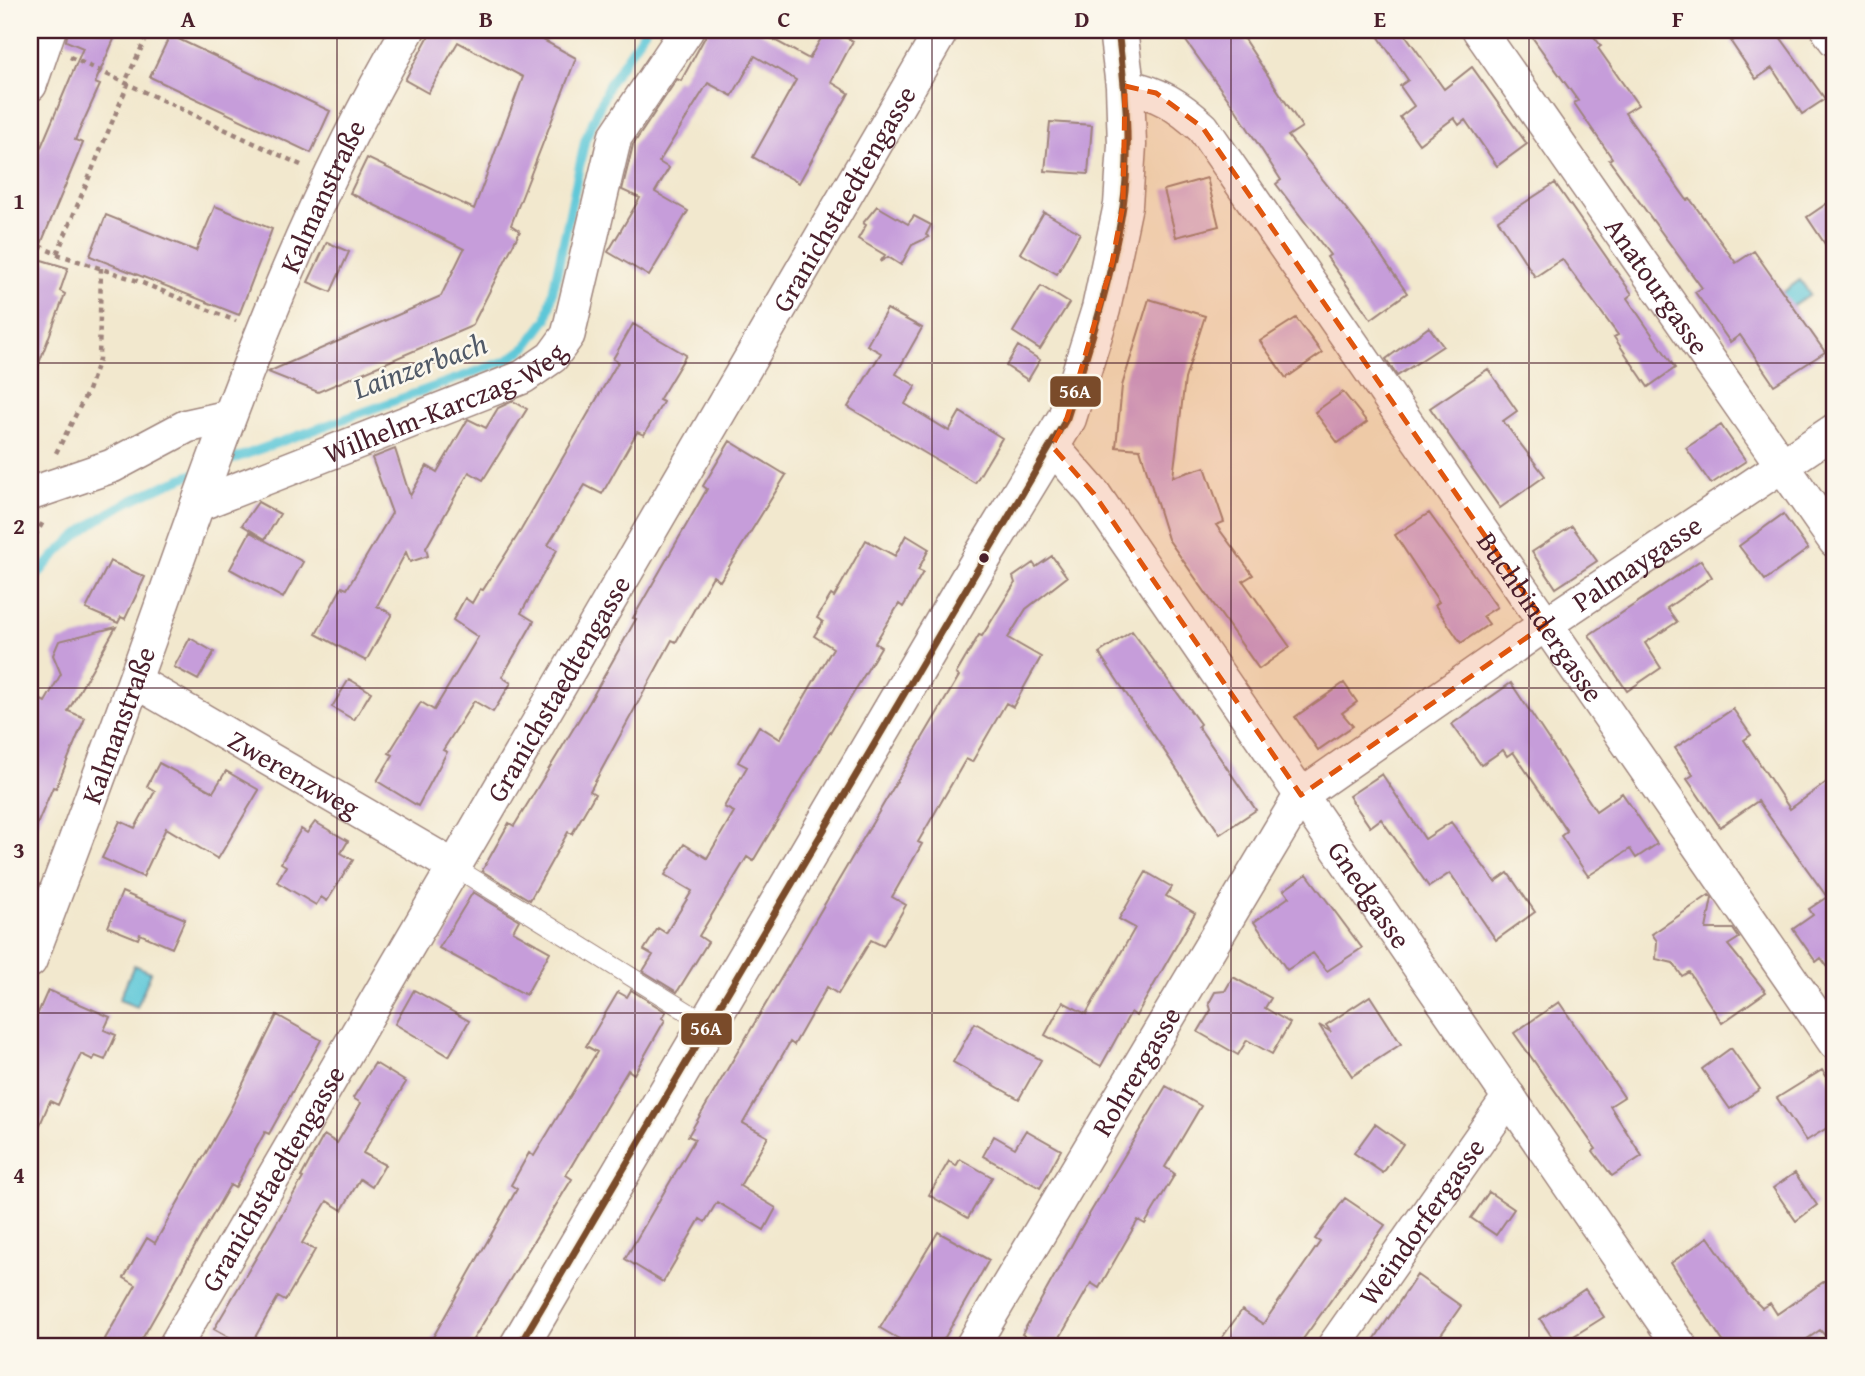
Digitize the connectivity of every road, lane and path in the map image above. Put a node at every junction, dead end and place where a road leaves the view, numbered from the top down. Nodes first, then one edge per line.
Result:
1 (49, 30) edge
2 (150, 30) edge
3 (408, 30) edge
4 (687, 30) edge
5 (942, 30) edge
6 (1118, 30) edge
7 (1479, 30) edge
8 (1828, 30) edge
9 (1835, 40) edge
10 (106, 72) dead end
11 (128, 84) junction
12 (30, 85) edge
13 (1125, 86) junction
14 (331, 178) junction
15 (30, 242) edge
16 (57, 254) junction
17 (101, 268) junction
18 (262, 332) junction
19 (1835, 430) edge
20 (223, 432) junction
21 (1052, 446) junction
22 (1783, 466) junction
23 (36, 493) edge
24 (201, 496) junction
25 (1835, 541) edge
26 (1546, 624) junction
27 (135, 681) junction
28 (1301, 795) junction
29 (453, 866) junction
30 (30, 961) edge
31 (707, 1024) junction
32 (1835, 1043) edge
33 (1509, 1097) junction
34 (175, 1346) edge
35 (519, 1346) edge
36 (972, 1346) edge
37 (1334, 1346) edge
38 (1680, 1346) edge

1 - 12 street
2 - 11 path
3 - 14 street, Kalmanstraße
4 - 24 street, Wilhelm-Karczag-Weg
5 - 29 street, Granichstaedtengasse
6 - 13 street
7 - 22 street, Anatourgasse
8 - 9 street
10 - 11 path
11 - 14 path
11 - 16 path
13 - 21 street
13 - 26 street, Buchbindergasse
14 - 18 street, Kalmanstraße
15 - 16 path
16 - 17 path
17 - 18 path
17 - 23 path
18 - 20 street, Kalmanstraße
19 - 22 street, Palmaygasse
20 - 23 street
20 - 24 street, Kalmanstraße
21 - 28 street, Gnedgasse
21 - 31 street
22 - 25 street, Anatourgasse
22 - 26 street, Palmaygasse
24 - 27 street, Kalmanstraße
26 - 28 street, Palmaygasse
26 - 32 street, Buchbindergasse
27 - 29 street, Zwerenzweg
27 - 30 street, Kalmanstraße
28 - 33 street, Gnedgasse
28 - 36 street, Rohrergasse
29 - 31 lane
29 - 34 street, Granichstaedtengasse
31 - 35 street
33 - 37 street, Weindorfergasse
33 - 38 street, Gnedgasse

